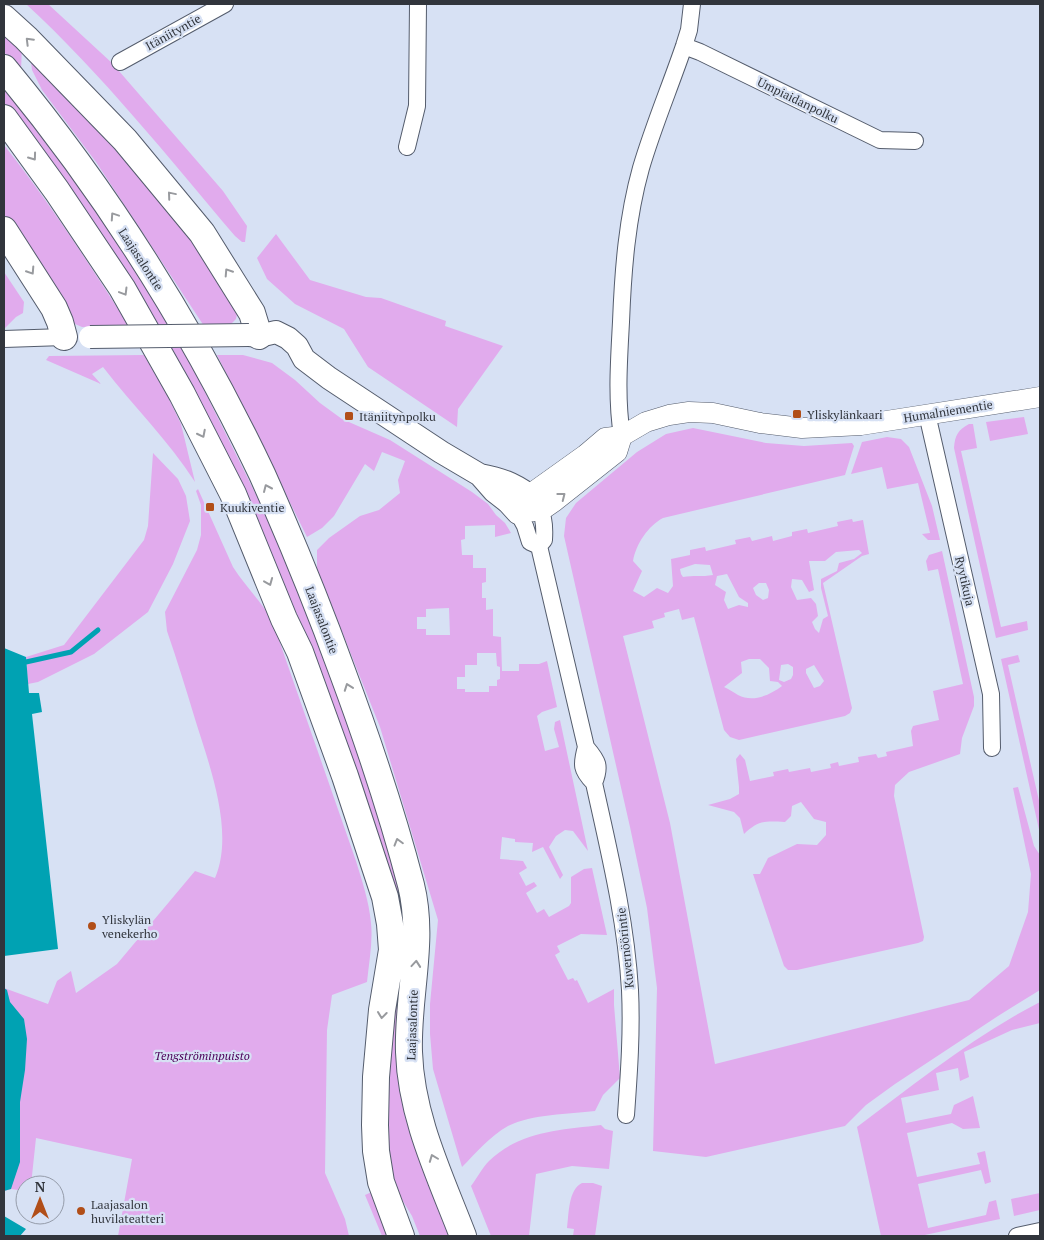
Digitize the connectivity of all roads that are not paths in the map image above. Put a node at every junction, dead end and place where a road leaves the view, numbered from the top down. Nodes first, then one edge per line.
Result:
1 (225, 4) edge
2 (418, 4) edge
3 (692, 4) edge
4 (4, 18) edge
5 (684, 46) junction
6 (120, 62) dead end
7 (4, 68) edge
8 (4, 118) edge
9 (915, 141) dead end
10 (407, 147) dead end
11 (4, 230) edge
12 (254, 336) junction
13 (64, 337) junction
14 (4, 339) edge
15 (1040, 397) edge
16 (927, 414) junction
17 (622, 436) junction
18 (530, 506) junction
19 (539, 546) junction
20 (992, 748) dead end
21 (626, 1115) dead end
22 (1040, 1231) edge
23 (401, 1236) edge
24 (462, 1236) edge
25 (1017, 1236) edge

1 - 6 street, Itäniityntie
2 - 10 street
3 - 5 street
12 -> 4 main road
5 - 9 street, Umpiaidanpolku
5 - 17 street
24 -> 7 main road, Laajasalontie
8 -> 23 main road
11 -> 13 main road
12 - 13 main road, bridge
12 - 18 main road, Kuvernöörintie
13 - 14 street
15 - 16 street, Humalniementie
16 - 17 street, Humalniementie
16 - 20 street, Ryytikuja
17 - 18 street, Humalniementie
18 - 19 street, Kuvernöörintie
18 - 19 street, Kuvernöörintie
19 - 21 street, Kuvernöörintie
22 - 25 street

